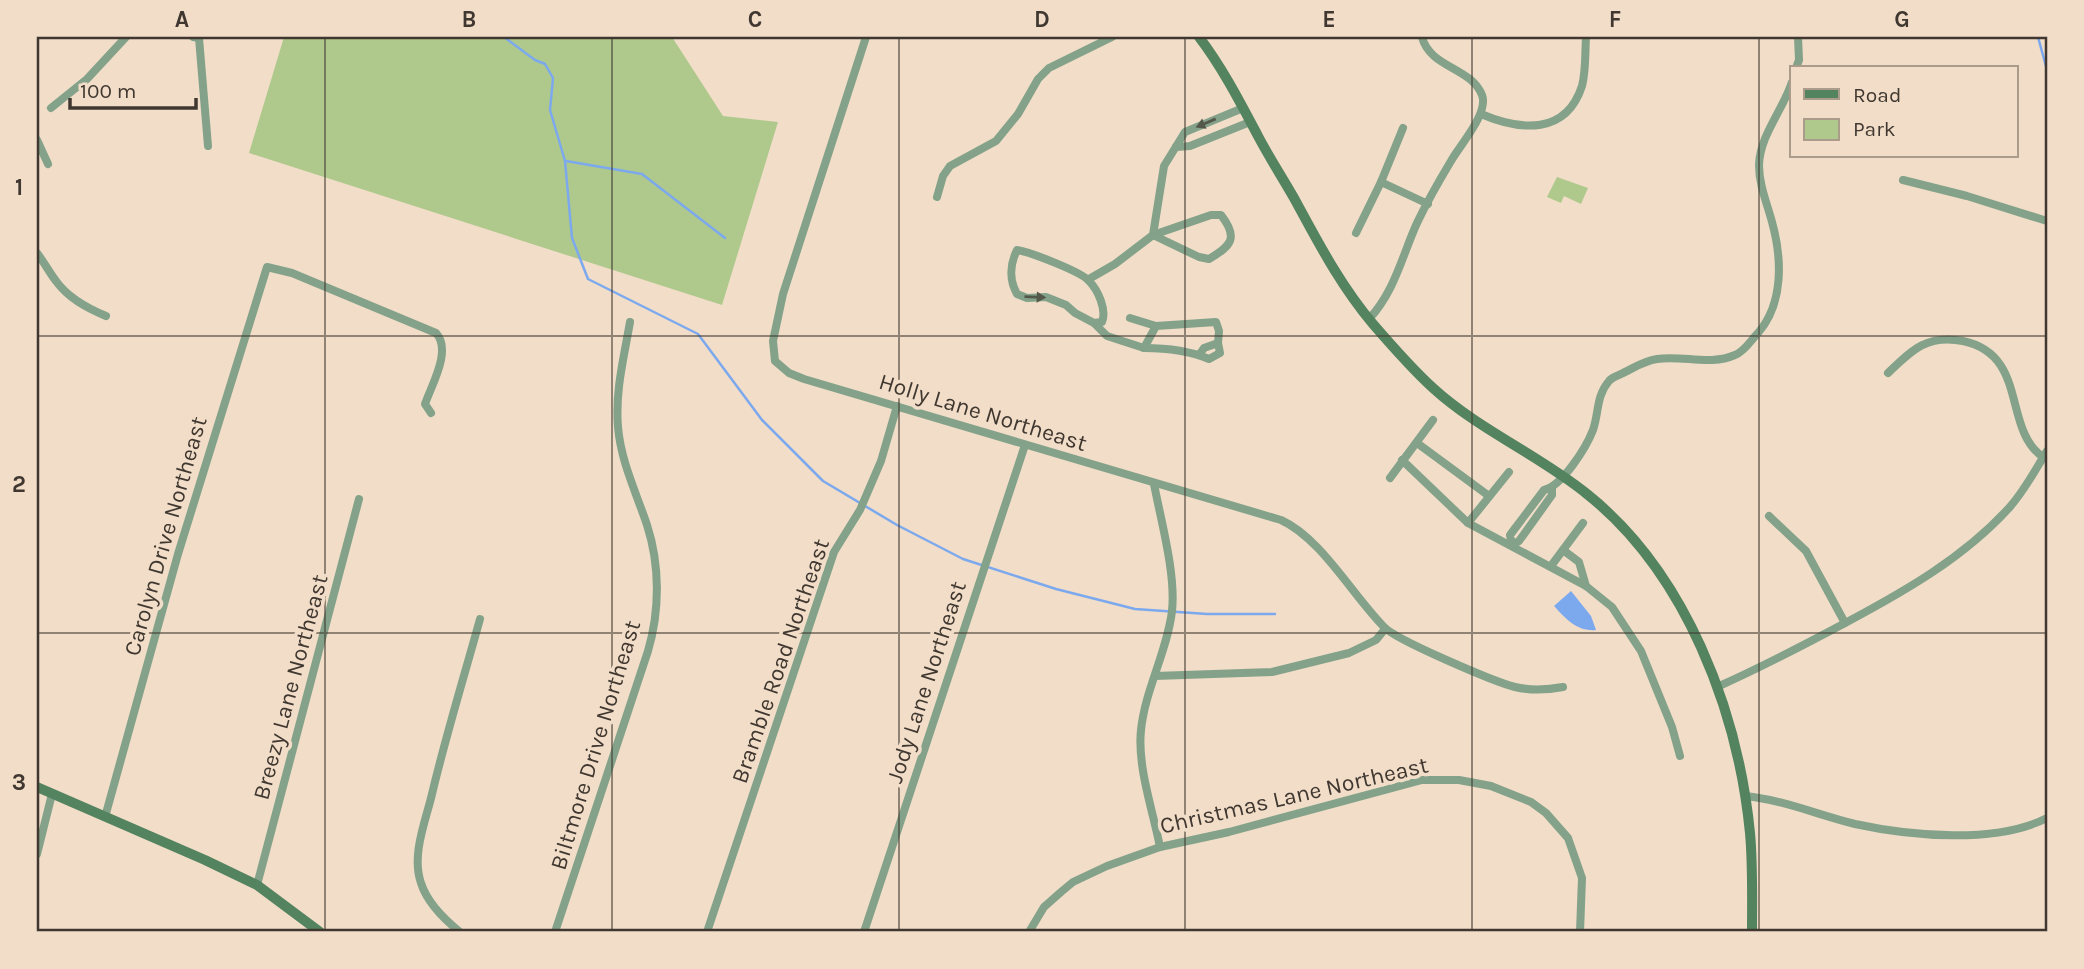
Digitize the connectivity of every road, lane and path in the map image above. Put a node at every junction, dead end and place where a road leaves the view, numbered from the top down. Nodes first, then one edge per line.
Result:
1 (126, 37) edge
2 (866, 37) edge
3 (1112, 37) edge
4 (1423, 37) edge
5 (1586, 37) edge
6 (1798, 37) edge
7 (196, 38) edge
8 (1204, 38) edge
9 (1797, 66) edge
10 (1790, 88) edge
11 (51, 108) dead end
12 (1243, 108) junction
13 (1481, 114) junction
14 (1250, 122) junction
15 (1403, 128) dead end
16 (37, 140) edge
17 (208, 146) dead end
18 (1176, 147) junction
19 (48, 164) dead end
20 (1903, 180) dead end
21 (1381, 182) junction
22 (937, 197) dead end
23 (1428, 204) junction
24 (2047, 220) edge
25 (1356, 233) dead end
26 (1153, 235) junction
27 (37, 253) edge
28 (1088, 279) junction
29 (106, 316) dead end
30 (1130, 318) dead end
31 (1369, 319) junction
32 (630, 322) dead end
33 (1094, 323) junction
34 (1156, 326) junction
35 (1144, 348) junction
36 (1888, 373) dead end
37 (897, 406) junction
38 (431, 413) dead end
39 (1433, 420) dead end
40 (1417, 443) junction
41 (1025, 445) junction
42 (2045, 454) edge
43 (1402, 460) junction
44 (1509, 472) dead end
45 (1390, 478) dead end
46 (1564, 478) junction
47 (1154, 484) junction
48 (1552, 488) junction
49 (1489, 496) junction
50 (359, 499) dead end
51 (1528, 511) junction
52 (1769, 516) dead end
53 (1536, 518) junction
54 (1468, 523) junction
55 (1583, 523) dead end
56 (1512, 544) junction
57 (1563, 550) junction
58 (1551, 566) junction
59 (1586, 586) junction
60 (480, 619) dead end
61 (1845, 623) junction
62 (1385, 629) junction
63 (1155, 676) junction
64 (1563, 687) dead end
65 (1717, 687) junction
66 (1680, 756) dead end
67 (37, 788) edge
68 (52, 794) junction
69 (1745, 796) junction
70 (105, 817) junction
71 (2047, 818) edge
72 (1160, 846) junction
73 (37, 854) edge
74 (257, 885) junction
75 (320, 932) edge
76 (460, 932) edge
77 (555, 932) edge
78 (707, 932) edge
79 (864, 932) edge
80 (1029, 932) edge
81 (1580, 932) edge
82 (1752, 932) edge

1 - 11 street
2 - 37 street, Holly Lane Northeast
3 - 22 street
4 - 13 street
5 - 13 street
6 - 9 street
7 - 17 street
8 - 12 main road
10 - 46 street
12 - 14 main road
12 -> 18 street
13 - 23 street
14 - 18 street
14 - 31 main road
15 - 21 street
16 - 19 street
18 - 26 street
20 - 24 street
21 - 23 street
21 - 25 street
23 - 31 street
26 - 26 street
26 - 28 street
27 - 29 street
28 - 33 street
28 -> 33 street
30 - 34 street
31 - 46 main road
32 - 77 street, Biltmore Drive Northeast
33 - 35 street
34 - 35 street
34 - 35 street
36 - 42 street
37 - 41 street, Holly Lane Northeast
37 - 78 street, Bramble Road Northeast
38 - 70 street, Carolyn Drive Northeast
39 - 40 street
40 - 43 street
40 - 49 street
41 - 47 street, Holly Lane Northeast
41 - 79 street, Jody Lane Northeast
42 - 61 street
43 - 45 street
43 - 54 street
44 - 49 street
46 - 48 street
46 - 65 main road
47 - 62 street, Holly Lane Northeast
47 - 63 street
48 - 51 street
48 - 53 street
49 - 54 street
50 - 74 street, Breezy Lane Northeast
51 - 53 street
51 - 56 street
52 - 61 street
53 - 56 street
54 - 56 street
55 - 57 street
56 - 58 street
57 - 58 street
57 - 59 street
58 - 59 street
59 - 66 street
60 - 76 street
61 - 65 street
62 - 63 street
62 - 64 street
63 - 72 street
65 - 69 main road
67 - 68 main road
68 - 70 main road
68 - 73 street
69 - 71 street
69 - 82 main road
70 - 74 main road
72 - 80 street, Christmas Lane Northeast
72 - 81 street, Christmas Lane Northeast
74 - 75 main road

